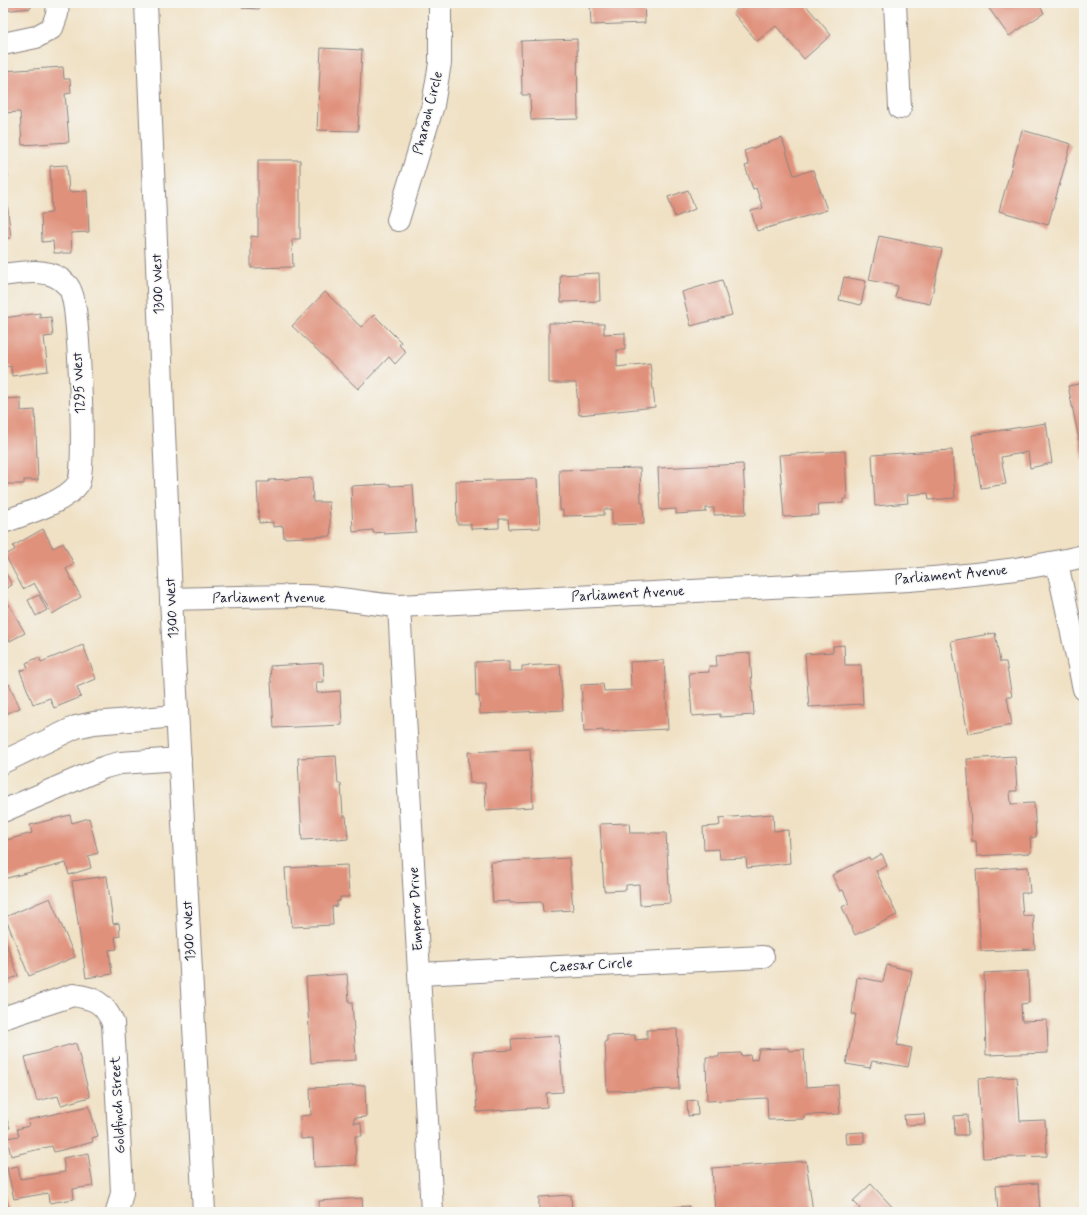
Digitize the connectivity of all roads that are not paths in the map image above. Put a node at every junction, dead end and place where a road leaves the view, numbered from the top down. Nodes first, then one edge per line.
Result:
1 (58, 3) edge
2 (146, 3) edge
3 (440, 3) edge
4 (895, 3) edge
5 (3, 44) edge
6 (900, 108) dead end
7 (398, 220) dead end
8 (3, 275) edge
9 (3, 522) edge
10 (1084, 556) edge
11 (1057, 563) junction
12 (171, 600) junction
13 (399, 606) junction
14 (1084, 689) edge
15 (177, 716) junction
16 (180, 759) junction
17 (3, 762) edge
18 (3, 810) edge
19 (763, 957) dead end
20 (419, 974) junction
21 (3, 1018) edge
22 (117, 1212) edge
23 (204, 1212) edge
24 (432, 1212) edge

1 - 5 street
2 - 12 street, 1300 West
3 - 7 street, Pharaoh Circle
4 - 6 street
8 - 9 street, 1295 West
10 - 11 street, Parliament Avenue
11 - 13 street, Parliament Avenue
11 - 14 street
12 - 13 street, Parliament Avenue
12 - 15 street, 1300 West
13 - 20 street, Emperor Drive
15 - 16 street, 1300 West
15 - 17 street
16 - 18 street
16 - 23 street, 1300 West
19 - 20 street, Caesar Circle
20 - 24 street, Emperor Drive
21 - 22 street, Goldfinch Street

